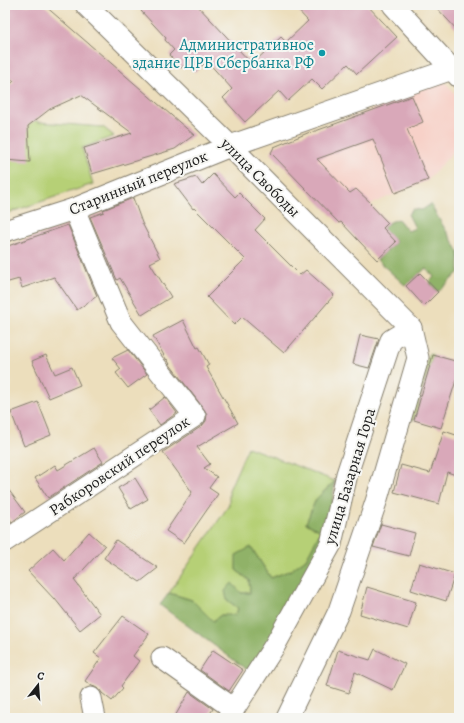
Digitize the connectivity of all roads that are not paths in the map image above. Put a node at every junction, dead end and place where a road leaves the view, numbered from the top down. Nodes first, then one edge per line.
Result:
1 (86, 5) edge
2 (394, 5) edge
3 (455, 73) edge
4 (230, 146) junction
5 (74, 209) junction
6 (5, 231) edge
7 (411, 328) junction
8 (5, 541) edge
9 (162, 658) dead end
10 (91, 698) dead end
11 (231, 714) edge
12 (95, 718) edge
13 (287, 718) edge

1 - 4 street, улица Свободы
2 - 3 street
3 - 4 street, Старинный переулок
4 - 5 street, Старинный переулок
4 - 7 street, улица Свободы
5 - 6 street, Старинный переулок
5 - 8 street, Рабкоровский переулок
7 - 11 street, улица Базарная Гора
7 - 13 street, улица Базарная Гора
9 - 11 street, улица Базарная Гора
10 - 12 street

